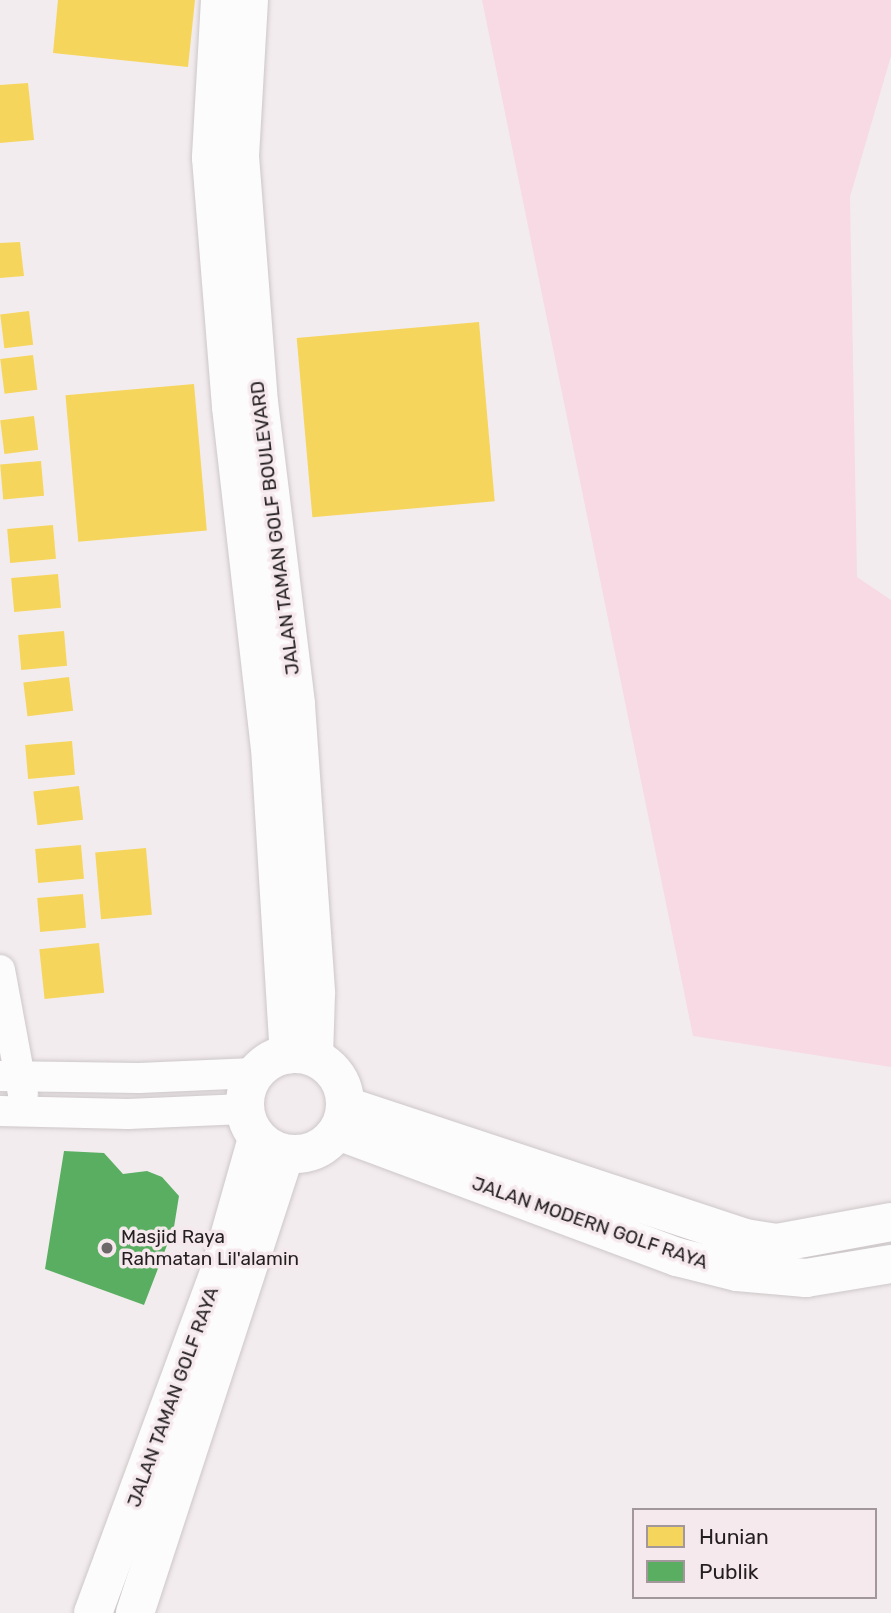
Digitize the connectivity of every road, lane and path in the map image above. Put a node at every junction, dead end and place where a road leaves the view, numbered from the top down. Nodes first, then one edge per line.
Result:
1 (220, 0) edge
2 (249, 0) edge
3 (0, 970) edge
4 (302, 1055) junction
5 (11, 1076) edge
6 (164, 1077) junction
7 (11, 1111) edge
8 (167, 1112) junction
9 (342, 1118) junction
10 (260, 1119) junction
11 (891, 1222) edge
12 (891, 1264) edge
13 (93, 1613) edge
14 (135, 1613) edge

1 - 4 street, JALAN TAMAN GOLF BOULEVARD
2 - 4 street, JALAN TAMAN GOLF BOULEVARD
3 - 5 street
4 - 9 street
4 - 10 street
5 - 6 street
5 - 7 street
6 - 8 street
6 - 10 street
7 - 8 street
8 - 10 street
9 - 10 street
9 - 11 street, JALAN MODERN GOLF RAYA
9 - 12 street, JALAN MODERN GOLF RAYA
10 - 13 street, JALAN TAMAN GOLF RAYA
10 - 14 street, JALAN TAMAN GOLF RAYA

